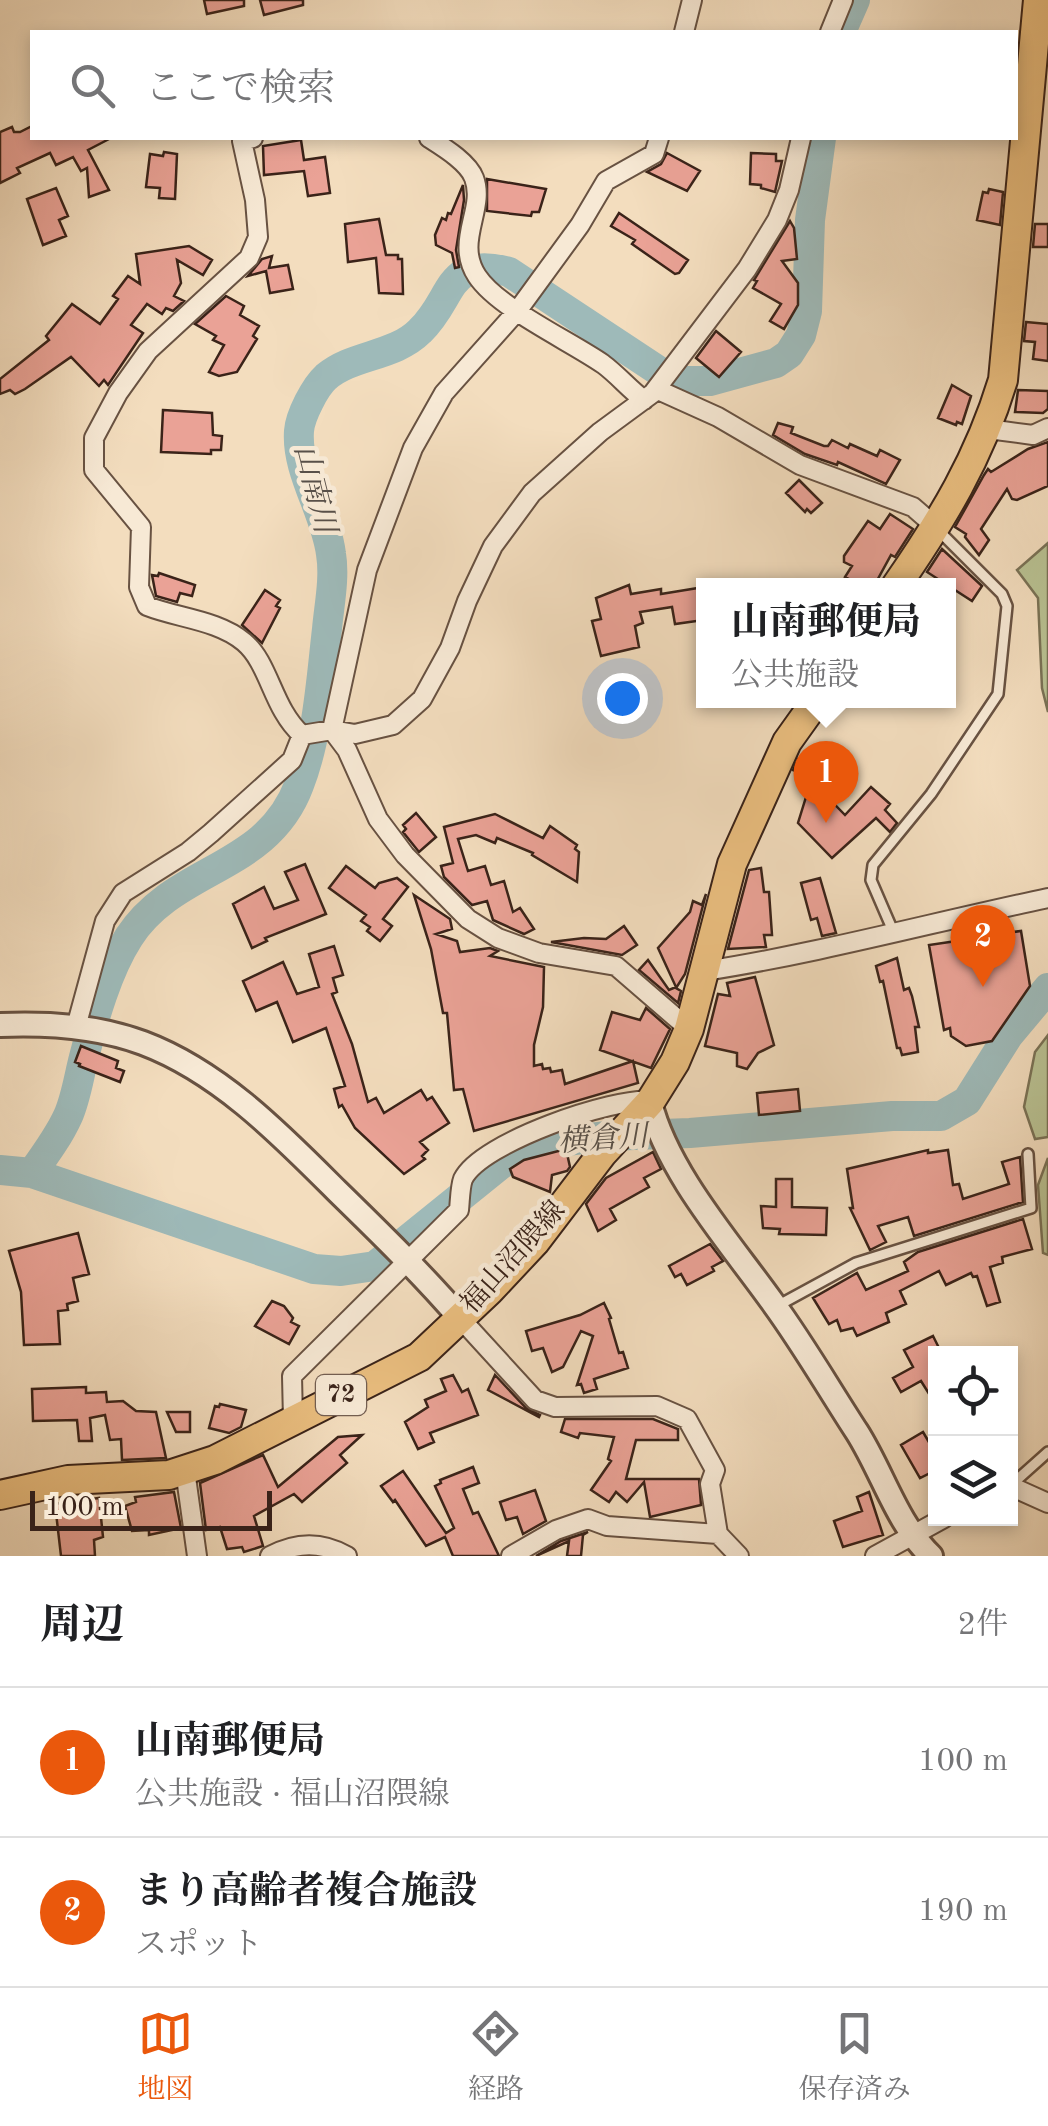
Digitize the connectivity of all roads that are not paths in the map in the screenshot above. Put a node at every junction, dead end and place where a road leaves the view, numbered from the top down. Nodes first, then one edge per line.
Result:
1 (692, 0) edge
2 (843, 0) edge
3 (1038, 0) edge
4 (684, 30) edge
5 (831, 30) edge
6 (246, 140) edge
7 (432, 140) edge
8 (658, 140) edge
9 (801, 140) edge
10 (518, 310) junction
11 (650, 394) junction
12 (1048, 428) edge
13 (988, 429) junction
14 (936, 528) junction
15 (902, 578) edge
16 (811, 708) edge
17 (332, 730) junction
18 (302, 735) junction
19 (1048, 898) edge
20 (893, 931) junction
21 (705, 971) junction
22 (0, 1025) edge
23 (76, 1026) junction
24 (689, 1029) junction
25 (651, 1123) junction
26 (1028, 1154) dead end
27 (408, 1260) junction
28 (776, 1307) junction
29 (460, 1318) junction
30 (292, 1420) junction
31 (1048, 1452) edge
32 (185, 1470) junction
33 (1018, 1479) edge
34 (1018, 1490) edge
35 (0, 1494) edge
36 (1048, 1503) edge
37 (929, 1526) edge
38 (718, 1534) junction
39 (910, 1536) junction
40 (197, 1556) edge
41 (270, 1556) edge
42 (347, 1556) edge
43 (511, 1556) edge
44 (738, 1556) edge
45 (875, 1556) edge
46 (931, 1556) edge

1 - 4 street
2 - 5 street
3 - 13 main road
6 - 18 street
7 - 10 street
8 - 10 street
9 - 11 street
10 - 11 street
10 - 17 street
11 - 14 street
11 - 17 street
12 - 13 street
13 - 14 main road
14 - 15 main road
14 - 20 lane
16 - 21 main road, 福山沼隈線 / 72
17 - 18 street
17 - 24 street
18 - 23 street
19 - 20 street
20 - 21 street
21 - 24 main road, 福山沼隈線 / 72
22 - 23 street
23 - 27 street
24 - 25 main road, 福山沼隈線 / 72
25 - 27 street
25 - 28 street
25 - 29 main road, 福山沼隈線 / 72
26 - 28 lane
27 - 29 street
27 - 30 street
28 - 39 street
29 - 30 main road, 福山沼隈線 / 72
29 - 38 street
30 - 32 main road, 福山沼隈線 / 72
31 - 33 lane
32 - 35 main road, 福山沼隈線 / 72
32 - 40 street
34 - 36 street
37 - 39 street
38 - 43 street
38 - 44 street
39 - 45 street
39 - 46 street
41 - 42 street

